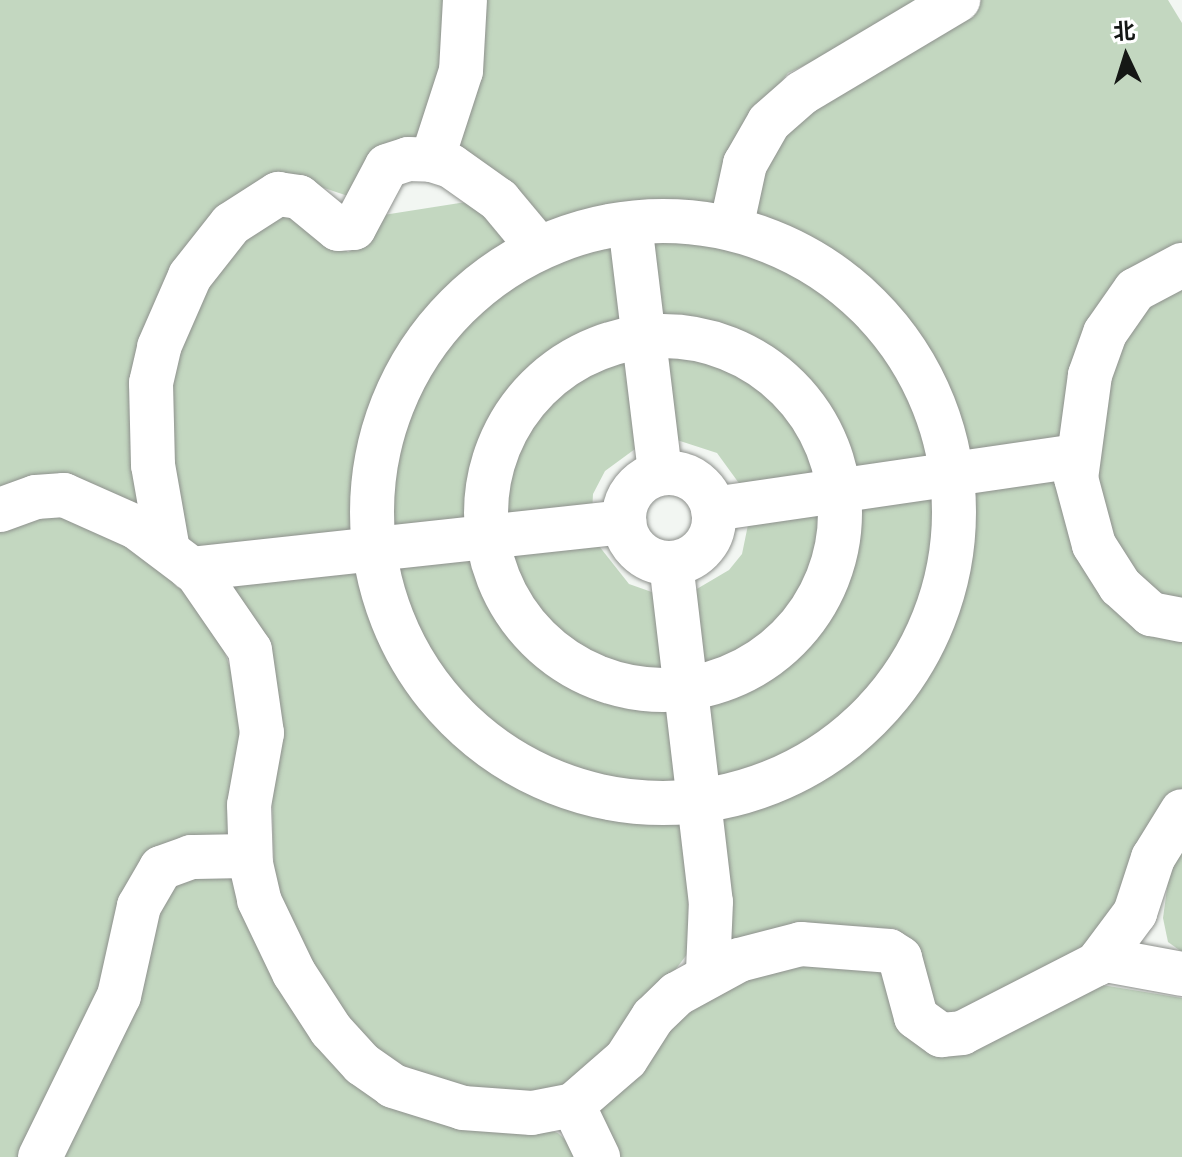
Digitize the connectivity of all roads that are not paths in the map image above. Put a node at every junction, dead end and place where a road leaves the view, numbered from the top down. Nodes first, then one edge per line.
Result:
1 (465, 0) edge
2 (958, 0) edge
3 (432, 160) junction
4 (630, 224) junction
5 (731, 228) junction
6 (539, 248) junction
7 (1182, 265) edge
8 (644, 336) junction
9 (1077, 456) junction
10 (660, 473) junction
11 (951, 476) junction
12 (839, 492) junction
13 (713, 509) junction
14 (0, 510) edge
15 (624, 522) junction
16 (487, 535) junction
17 (372, 548) junction
18 (180, 560) junction
19 (671, 563) junction
20 (1182, 620) edge
21 (686, 687) junction
22 (700, 802) junction
23 (1182, 811) edge
24 (250, 856) junction
25 (1101, 959) junction
26 (708, 972) junction
27 (1182, 974) edge
28 (573, 1105) junction
29 (40, 1157) edge
30 (598, 1157) edge

1 - 3 street
2 - 5 street
3 - 6 street
3 - 18 street
4 - 5 street
4 - 6 street
4 - 8 street
5 - 11 street
6 - 17 street
7 - 9 street
8 - 10 street
8 - 12 street
8 - 16 street
9 - 11 street
9 - 20 street
10 - 13 street
10 - 15 street
11 - 12 street
11 - 22 street
12 - 13 street
12 - 21 street
13 - 19 street
14 - 18 street
15 - 16 street
15 - 19 street
16 - 17 street
16 - 21 street
17 - 18 street
17 - 22 street
18 - 24 street
19 - 21 street
21 - 22 street
22 - 26 street
23 - 25 street
24 - 28 street
24 - 29 street
25 - 26 street
25 - 27 street
26 - 28 street
28 - 30 street

